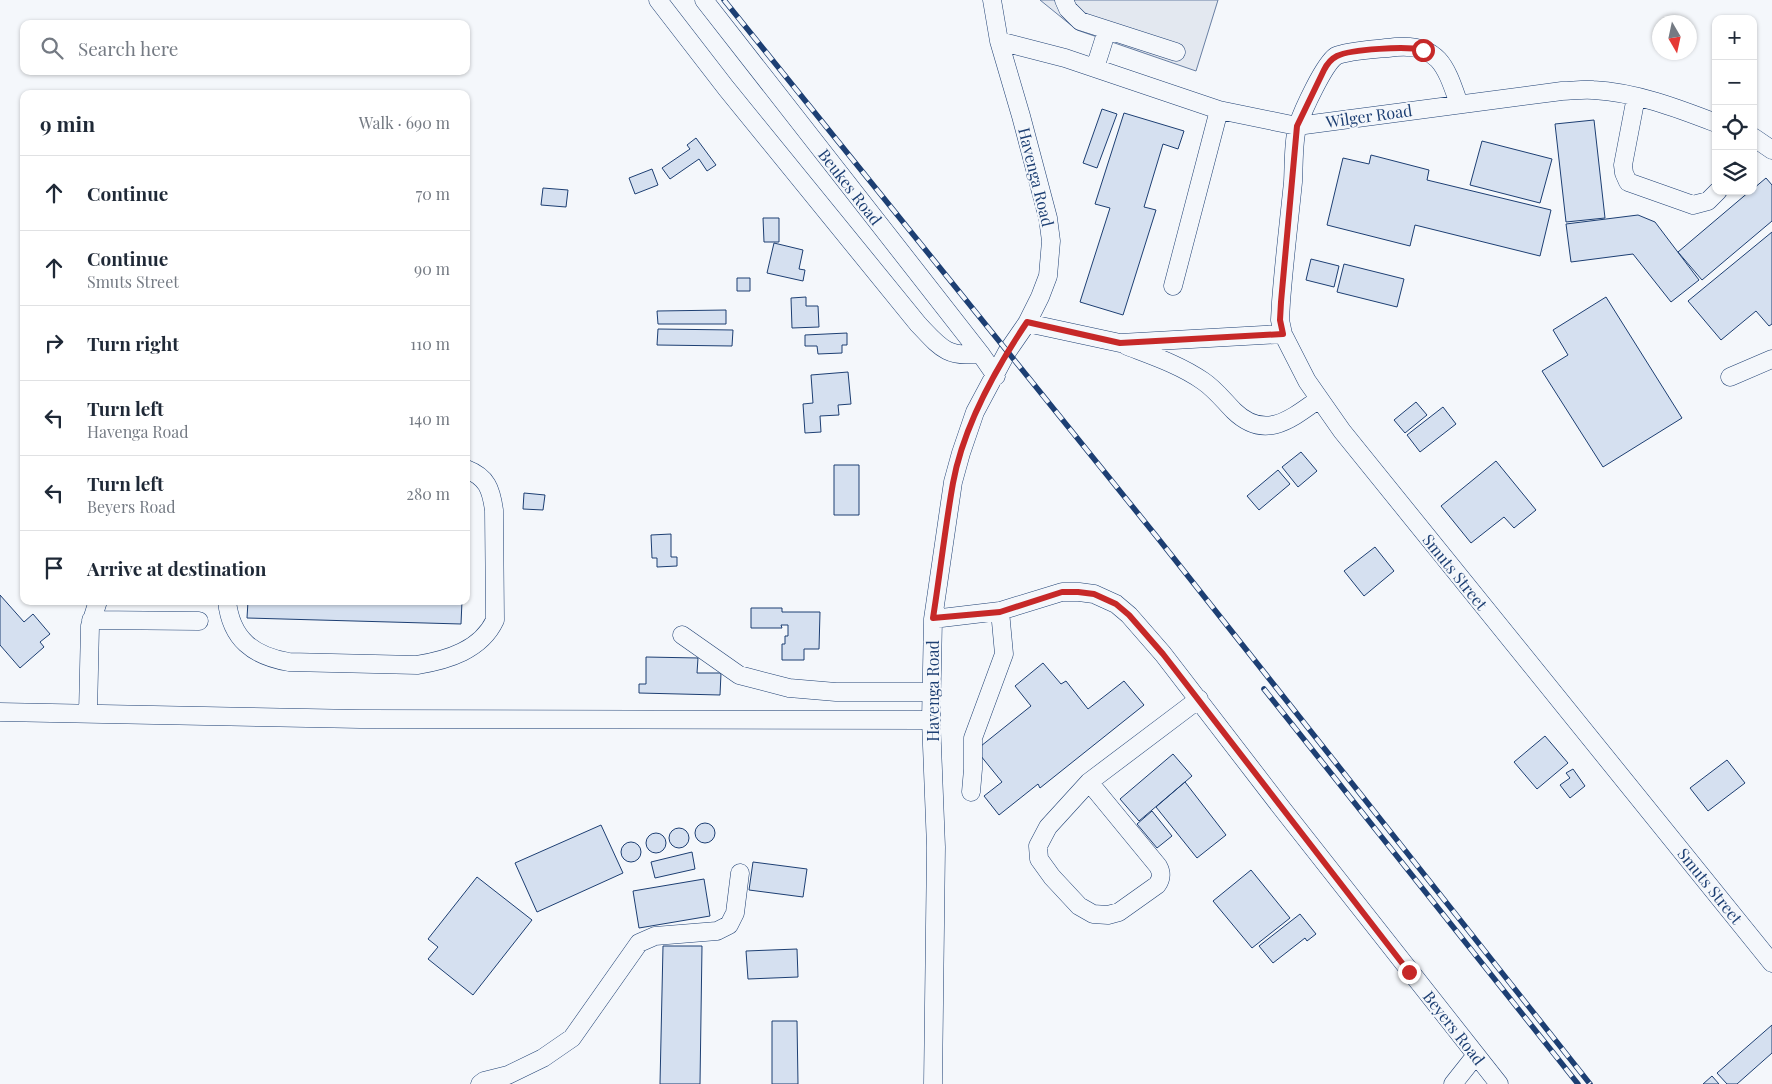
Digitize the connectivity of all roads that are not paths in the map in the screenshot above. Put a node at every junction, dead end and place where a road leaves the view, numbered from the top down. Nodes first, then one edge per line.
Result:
1 (658, 0) edge
2 (704, 0) edge
3 (992, 0) edge
4 (1064, 0) edge
5 (1106, 30) junction
6 (998, 40) junction
7 (1176, 52) dead end
8 (1095, 68) junction
9 (1636, 97) junction
10 (1459, 104) junction
11 (1218, 110) junction
12 (1712, 122) edge
13 (1297, 126) junction
14 (1757, 140) edge
15 (1772, 150) edge
16 (1714, 195) edge
17 (1173, 286) dead end
18 (1027, 322) junction
19 (1283, 334) junction
20 (1120, 343) junction
21 (980, 353) junction
22 (1772, 359) edge
23 (996, 376) junction
24 (1730, 377) dead end
25 (1319, 400) junction
26 (470, 472) edge
27 (97, 605) edge
28 (228, 605) edge
29 (1000, 612) junction
30 (933, 618) junction
31 (91, 620) junction
32 (198, 621) dead end
33 (682, 635) dead end
34 (931, 692) junction
35 (1199, 699) junction
36 (0, 712) edge
37 (88, 713) junction
38 (931, 720) junction
39 (1089, 782) junction
40 (971, 792) dead end
41 (740, 872) dead end
42 (1772, 963) edge
43 (1476, 1055) junction
44 (480, 1084) edge
45 (933, 1084) edge
46 (1453, 1084) edge
47 (1499, 1084) edge

1 - 21 street
2 - 21 street, Beukes Road
3 - 6 street, Havenga Road
4 - 5 street
5 - 7 street
5 - 8 street
6 - 8 street, Wilger Road
6 - 18 street, Havenga Road
8 - 11 street, Wilger Road
9 - 10 street, Wilger Road
9 - 12 street, Wilger Road
9 - 16 street
10 - 13 street, Wilger Road
10 - 13 street
11 - 13 street, Wilger Road
11 - 17 street
13 - 19 street, Smuts Street
14 - 15 street
18 - 20 street
18 - 23 street, Havenga Road
19 - 20 street
19 - 25 street, Smuts Street
20 - 25 street
21 - 23 street, Beukes Road
22 - 24 street
23 - 30 street, Havenga Road
25 - 42 street, Smuts Street
26 - 28 street
27 - 31 street
29 - 30 street, Beyers Road
29 - 35 street, Beyers Road
29 - 40 street
30 - 34 street, Havenga Road
31 - 32 street
31 - 37 street
33 - 34 street
34 - 38 street, Havenga Road
35 - 39 street
35 - 43 street, Beyers Road
36 - 37 street
37 - 38 street
38 - 45 street, Havenga Road
39 - 39 street
41 - 44 street
43 - 46 street
43 - 47 street, Beyers Road

